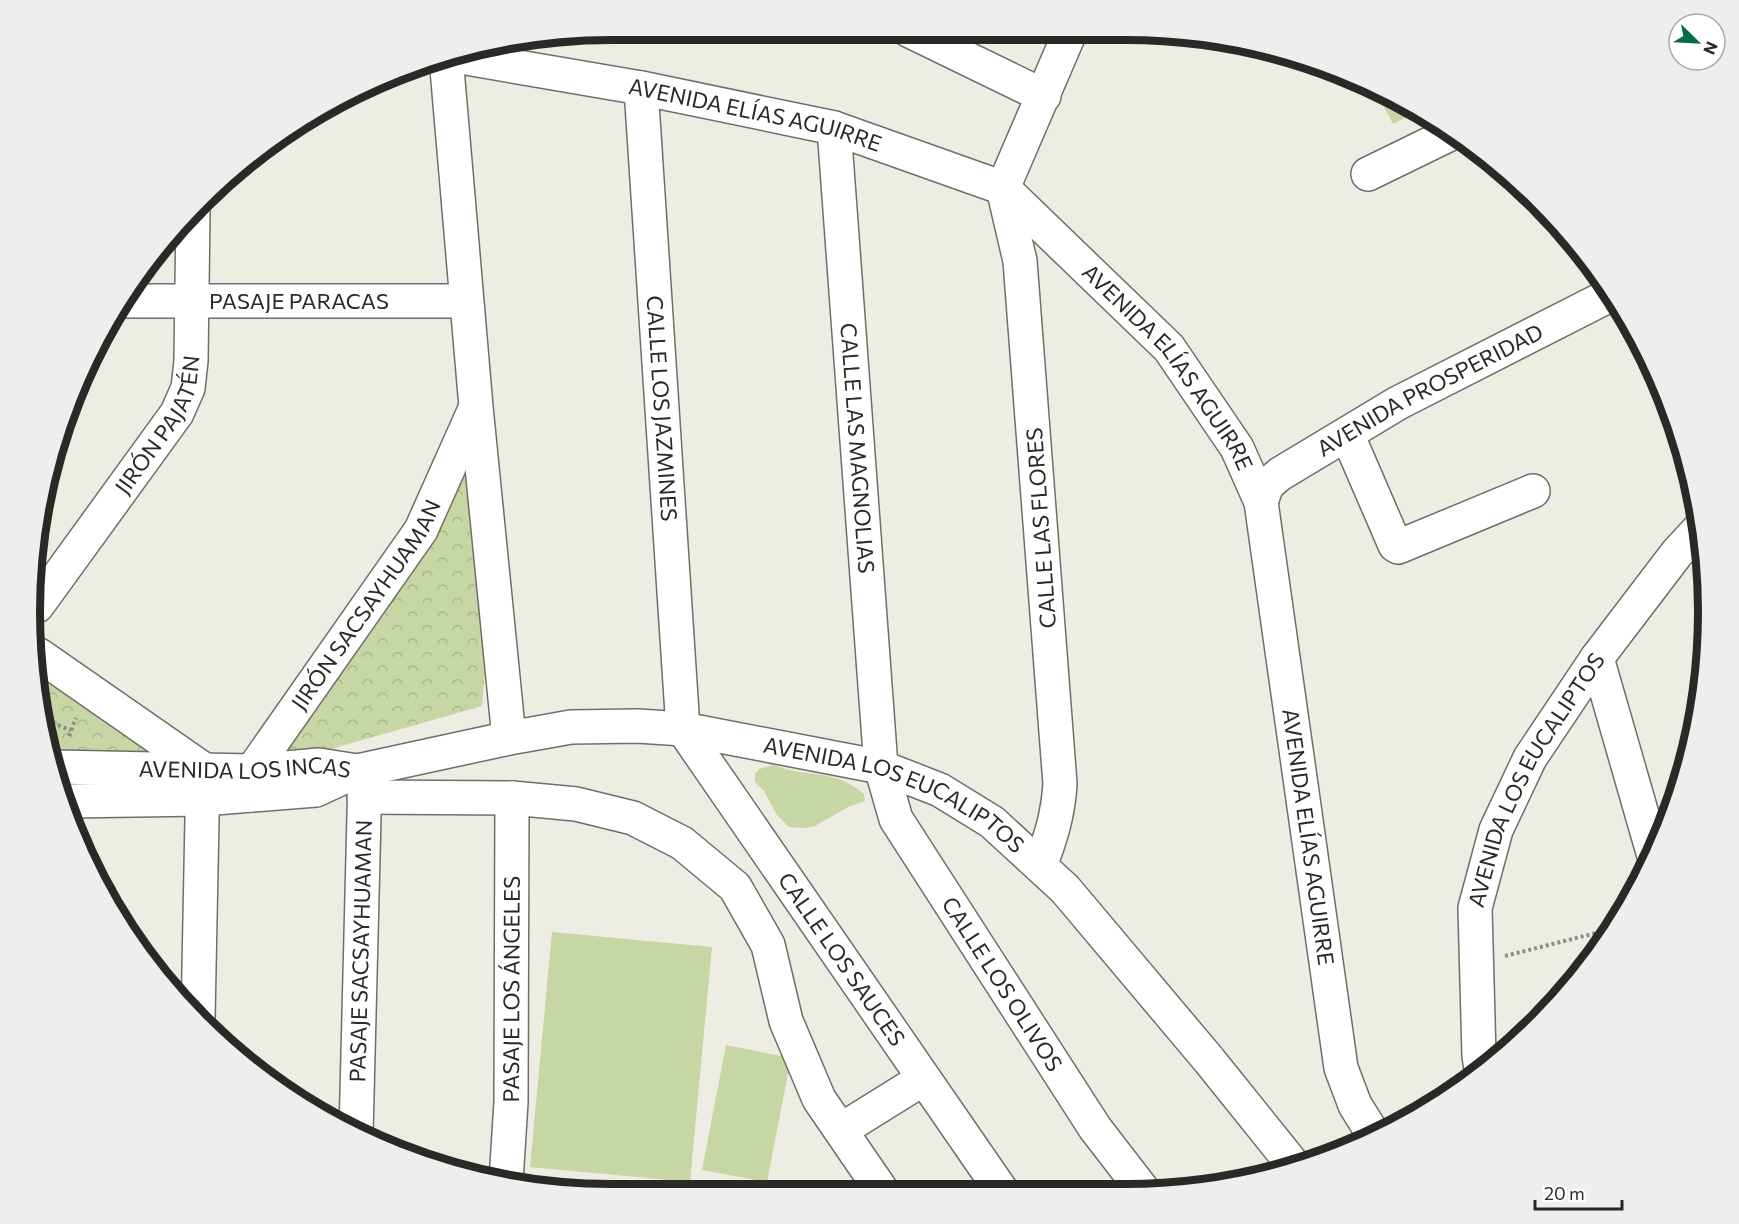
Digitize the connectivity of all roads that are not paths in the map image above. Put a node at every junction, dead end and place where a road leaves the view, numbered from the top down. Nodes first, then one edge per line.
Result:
1 (929, 40) edge
2 (1067, 40) edge
3 (467, 59) edge
4 (449, 65) edge
5 (641, 88) junction
6 (1044, 96) junction
7 (834, 128) junction
8 (1444, 137) edge
9 (1368, 174) dead end
10 (1003, 188) junction
11 (193, 224) edge
12 (1604, 298) edge
13 (133, 301) edge
14 (192, 301) junction
15 (466, 301) junction
16 (476, 406) junction
17 (1347, 434) junction
18 (1533, 491) dead end
19 (1261, 502) junction
20 (1690, 548) edge
21 (41, 601) edge
22 (43, 658) edge
23 (1597, 658) junction
24 (683, 729) junction
25 (509, 738) junction
26 (881, 767) junction
27 (62, 768) edge
28 (362, 779) junction
29 (251, 783) junction
30 (203, 784) junction
31 (512, 798) junction
32 (73, 800) edge
33 (1650, 842) edge
34 (1040, 866) junction
35 (198, 1006) edge
36 (1481, 1061) edge
37 (923, 1080) junction
38 (356, 1123) edge
39 (1371, 1129) edge
40 (841, 1130) junction
41 (1289, 1160) edge
42 (506, 1174) edge
43 (1138, 1183) edge
44 (877, 1184) edge
45 (997, 1184) edge

1 - 6 street
2 - 6 street
3 - 5 street, AVENIDA ELÍAS AGUIRRE
4 - 15 street, JIRÓN SACSAYHUAMAN
5 - 7 street, AVENIDA ELÍAS AGUIRRE
5 - 24 street, CALLE LOS JAZMINES
6 - 10 street
7 - 10 street, AVENIDA ELÍAS AGUIRRE
7 - 26 street, CALLE LAS MAGNOLIAS
8 - 9 street
10 - 19 street, AVENIDA ELÍAS AGUIRRE
10 - 34 street, CALLE LAS FLORES
11 - 14 street, JIRÓN PAJATÉN
12 - 17 street, AVENIDA PROSPERIDAD
13 - 14 street, PASAJE PARACAS
14 - 15 street, PASAJE PARACAS
14 - 21 street, JIRÓN PAJATÉN
15 - 16 street, JIRÓN SACSAYHUAMAN
16 - 25 street, JIRÓN SACSAYHUAMAN
16 - 29 street, JIRÓN SACSAYHUAMAN
17 - 18 street
17 - 19 street, AVENIDA PROSPERIDAD
19 - 39 street, AVENIDA ELÍAS AGUIRRE
20 - 23 street, AVENIDA LOS EUCALIPTOS
22 - 30 street
23 - 33 street
23 - 36 street, AVENIDA LOS EUCALIPTOS
24 - 25 street, AVENIDA LOS EUCALIPTOS
24 - 26 street, AVENIDA LOS EUCALIPTOS
24 - 37 street, CALLE LOS SAUCES
25 - 28 street, AVENIDA LOS EUCALIPTOS
26 - 34 street, AVENIDA LOS EUCALIPTOS
26 - 43 street, CALLE LOS OLIVOS
27 - 30 street, AVENIDA LOS INCAS
28 - 29 street, AVENIDA LOS INCAS
28 - 31 street
28 - 38 street, PASAJE SACSAYHUAMAN
29 - 30 street, AVENIDA LOS INCAS
30 - 32 street, AVENIDA LOS INCAS
30 - 35 street
31 - 40 street
31 - 42 street, PASAJE LOS ÁNGELES
34 - 41 street, AVENIDA LOS EUCALIPTOS
37 - 40 street
37 - 45 street, CALLE LOS SAUCES
40 - 44 street

